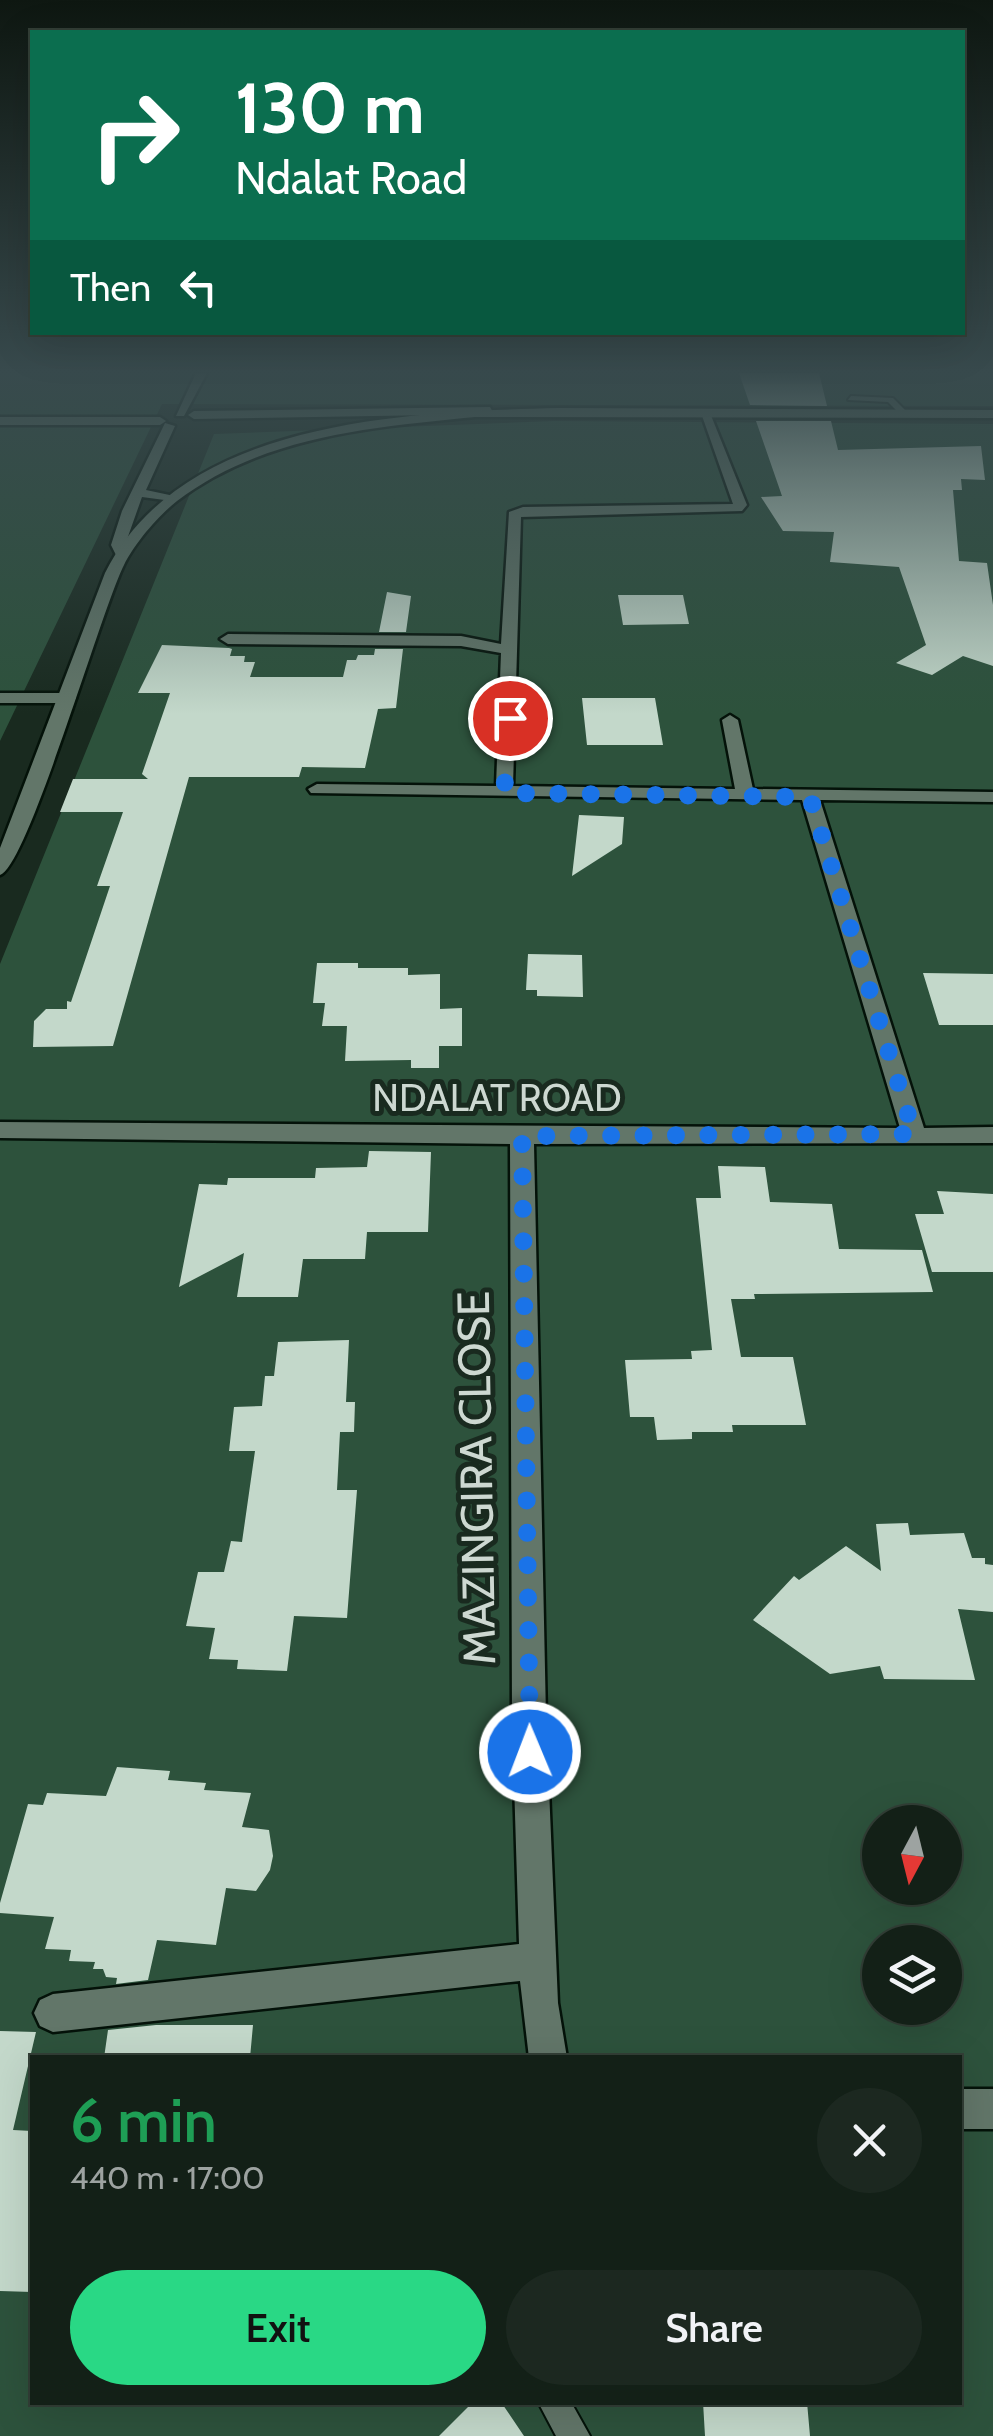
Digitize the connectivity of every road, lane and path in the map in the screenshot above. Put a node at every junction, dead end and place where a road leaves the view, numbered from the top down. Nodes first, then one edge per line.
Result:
1 (140, 487) edge
2 (190, 487) edge
3 (733, 487) edge
4 (138, 493) junction
5 (172, 497) junction
6 (122, 554) junction
7 (228, 638) dead end
8 (509, 650) junction
9 (0, 698) edge
10 (68, 698) junction
11 (730, 720) dead end
12 (317, 789) dead end
13 (504, 793) junction
14 (746, 796) junction
15 (810, 797) junction
16 (993, 797) edge
17 (0, 869) edge
18 (0, 1130) edge
19 (914, 1134) junction
20 (993, 1134) edge
21 (522, 1136) junction
22 (537, 1961) junction
23 (53, 2013) dead end
24 (547, 2055) edge
25 (962, 2109) edge
26 (993, 2109) edge
27 (555, 2405) edge
28 (574, 2436) edge

1 - 4 street
2 - 5 street
3 - 8 street
4 - 5 street
4 - 6 street
5 - 6 street
6 - 10 street
7 - 8 street
8 - 13 street
9 - 10 street
10 - 17 street
11 - 14 street
12 - 13 street
13 - 14 street
14 - 15 street
15 - 16 street
15 - 19 street
18 - 21 street, NDALAT ROAD
19 - 20 street, NDALAT ROAD
19 - 21 street, NDALAT ROAD
21 - 22 street, MAZINGIRA CLOSE
22 - 23 street
22 - 24 street, MAZINGIRA CLOSE
25 - 26 street
27 - 28 lane

